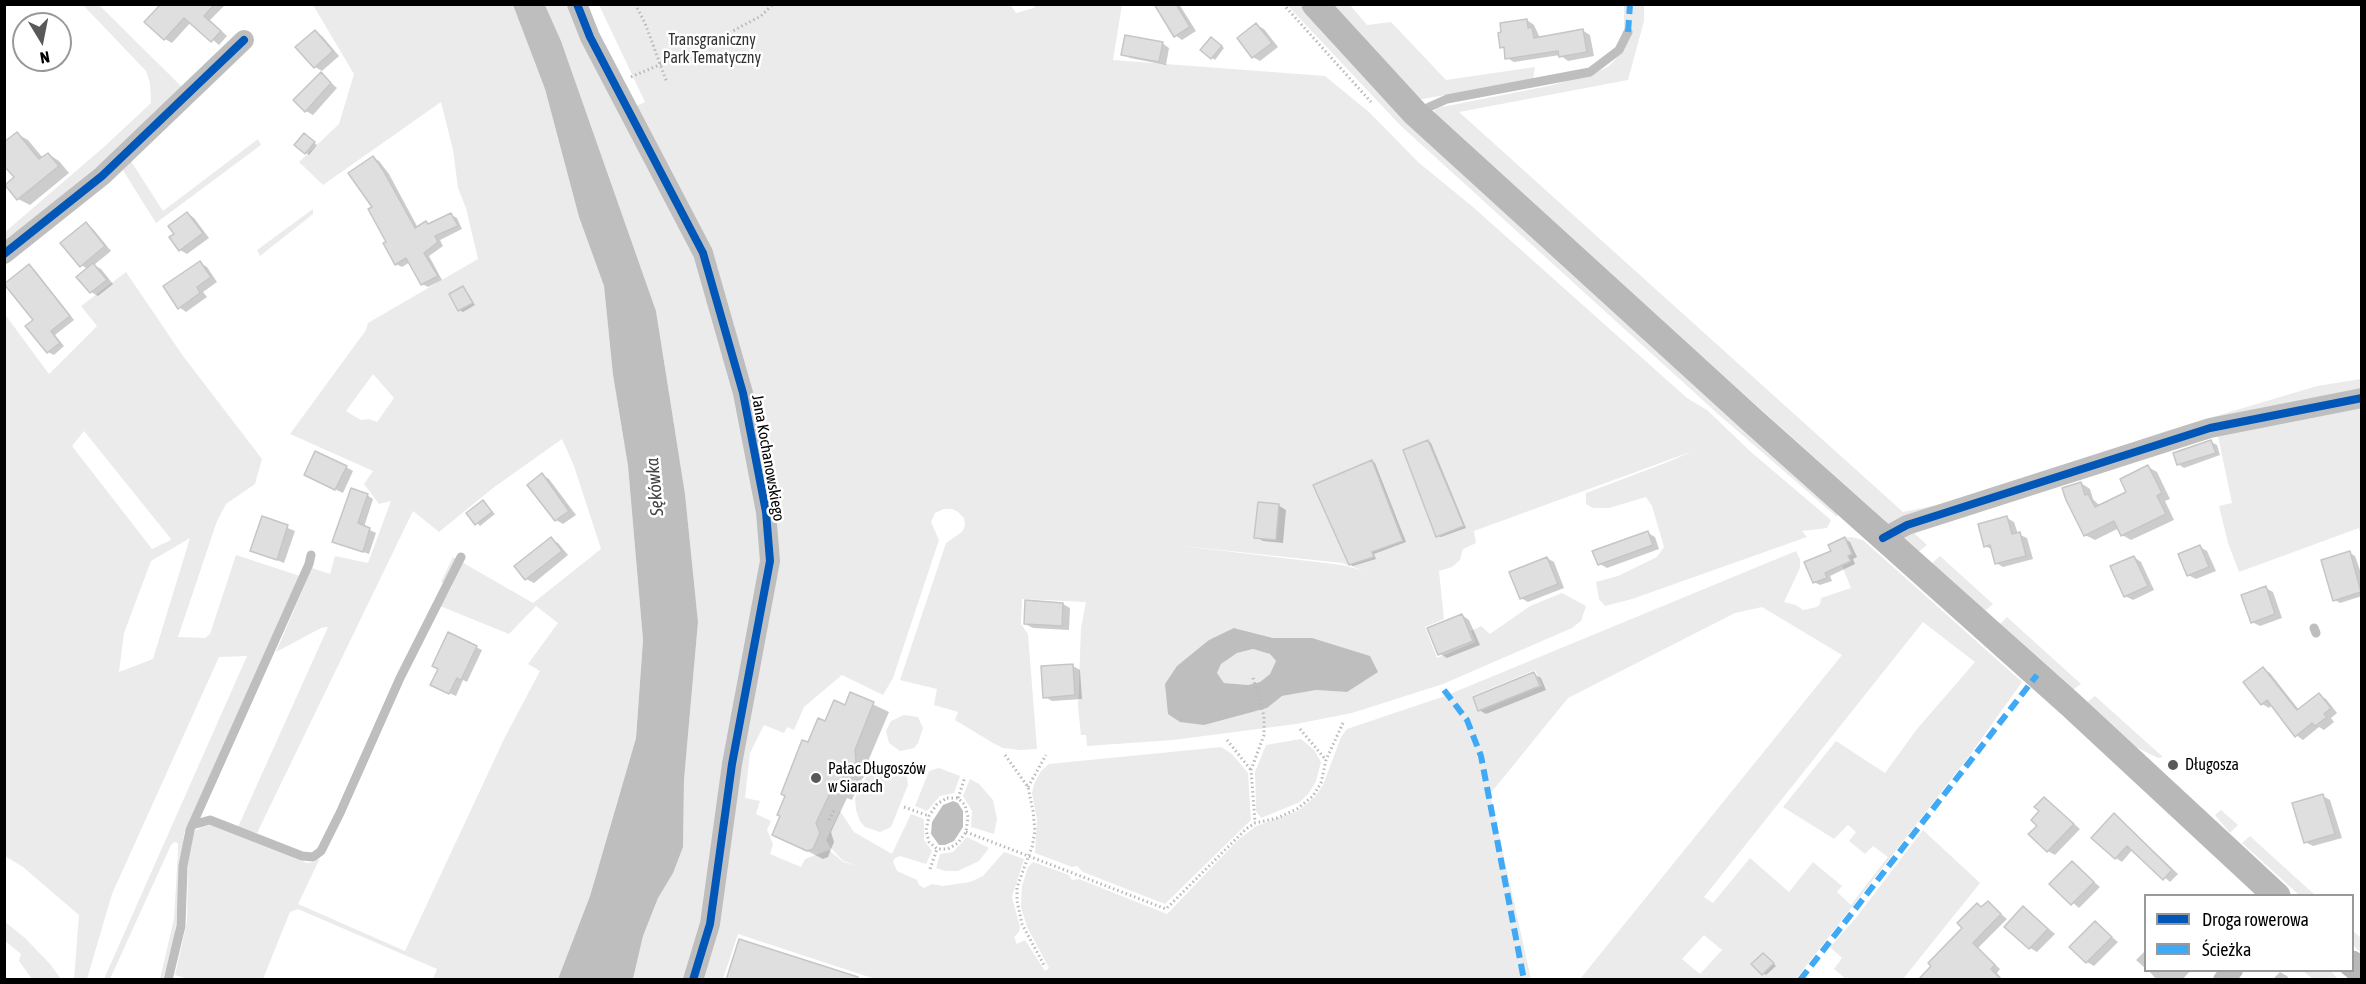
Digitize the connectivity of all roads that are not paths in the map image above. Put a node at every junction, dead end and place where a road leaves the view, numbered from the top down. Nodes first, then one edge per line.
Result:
1 (577, 4) edge
2 (1315, 4) edge
3 (1628, 32) dead end
4 (244, 40) dead end
5 (1416, 113) junction
6 (4, 254) edge
7 (2361, 398) edge
8 (1883, 537) junction
9 (312, 555) dead end
10 (461, 557) dead end
11 (192, 825) junction
12 (2275, 894) edge
13 (168, 980) edge
14 (693, 980) edge

1 - 14 street, Jana Kochanowskiego
2 - 5 main road
3 - 5 lane
4 - 6 street
5 - 8 main road
7 - 8 street
8 - 12 main road
9 - 11 lane
10 - 11 lane
11 - 13 lane

